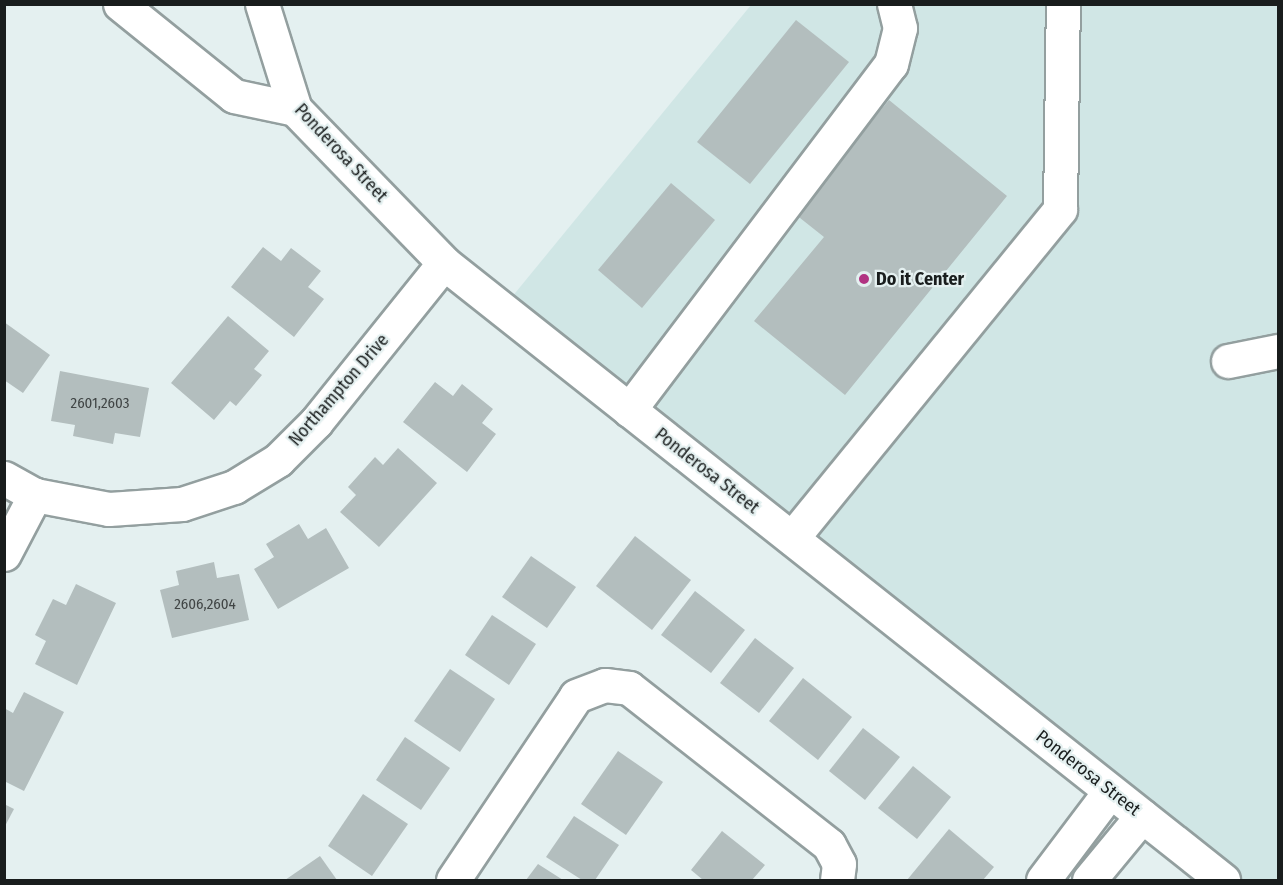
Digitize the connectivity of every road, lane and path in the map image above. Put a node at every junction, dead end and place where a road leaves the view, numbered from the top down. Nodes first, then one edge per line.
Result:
1 (120, 4) edge
2 (262, 4) edge
3 (894, 4) edge
4 (1063, 4) edge
5 (295, 109) junction
6 (444, 263) junction
7 (1278, 351) edge
8 (1228, 361) dead end
9 (629, 410) junction
10 (4, 478) edge
11 (35, 495) junction
12 (792, 538) junction
13 (4, 554) edge
14 (1110, 791) junction
15 (1142, 816) junction
16 (453, 880) edge
17 (837, 880) edge
18 (1043, 880) edge
19 (1089, 880) edge
20 (1223, 880) edge

1 - 5 street
2 - 5 street, Ponderosa Street
3 - 9 street
4 - 12 street
5 - 6 street, Ponderosa Street
6 - 9 street, Ponderosa Street
6 - 11 street, Northampton Drive
7 - 8 street
9 - 12 street, Ponderosa Street
10 - 11 street, Northampton Drive
11 - 13 street
12 - 14 street, Ponderosa Street
14 - 15 street, Ponderosa Street
14 - 18 street
15 - 19 street
15 - 20 street, Ponderosa Street
16 - 17 street

